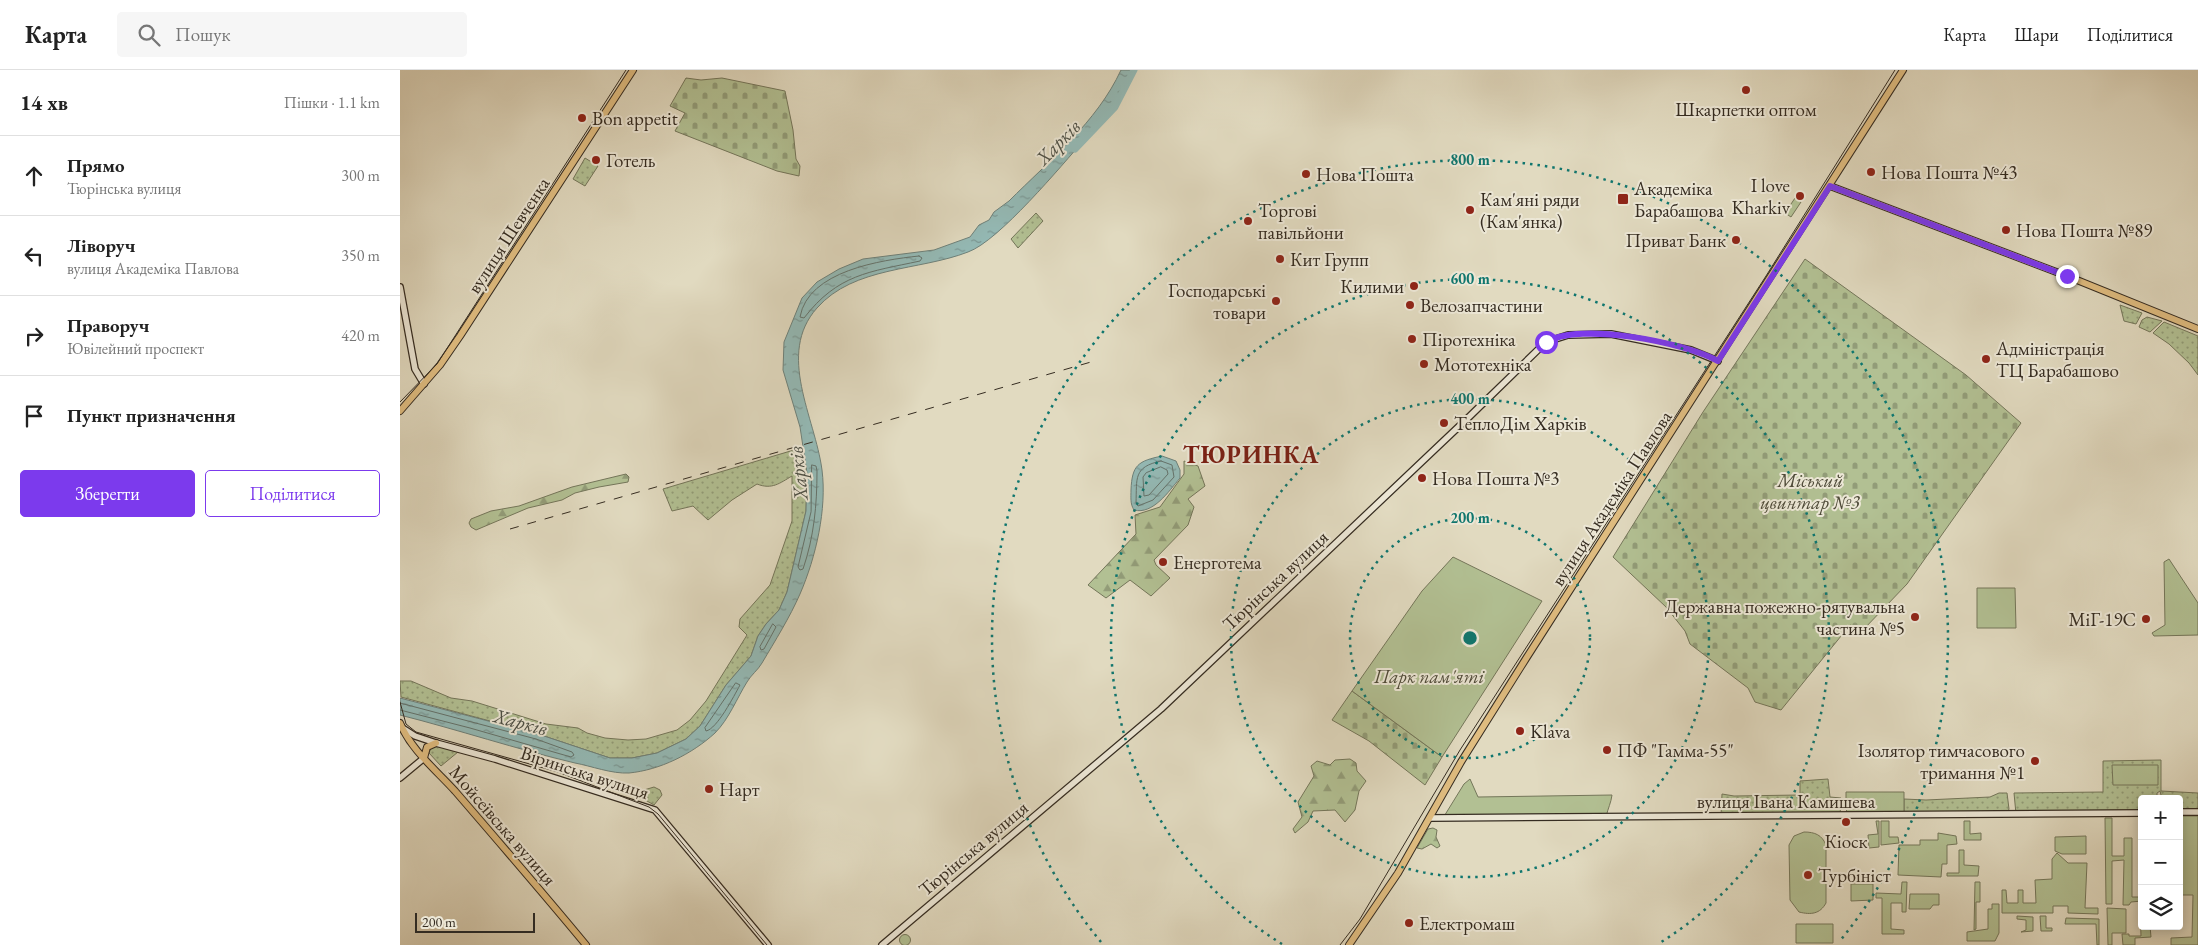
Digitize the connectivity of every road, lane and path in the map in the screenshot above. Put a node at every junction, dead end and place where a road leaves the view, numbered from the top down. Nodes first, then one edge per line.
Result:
1 (633, 70) edge
2 (1904, 70) edge
3 (1830, 186) junction
4 (400, 287) edge
5 (2198, 327) edge
6 (1718, 361) junction
7 (424, 384) junction
8 (400, 411) edge
9 (400, 723) edge
10 (436, 743) junction
11 (424, 758) junction
12 (400, 778) edge
13 (2183, 812) edge
14 (2198, 812) edge
15 (2138, 813) edge
16 (1430, 818) junction
17 (586, 945) edge
18 (768, 945) edge
19 (882, 945) edge
20 (1349, 945) edge

1 - 7 main road, вулиця Шевченка
2 - 3 main road, вулиця Академіка Павлова
3 - 5 main road
3 - 6 main road, вулиця Академіка Павлова
4 - 7 main road
6 - 16 main road, вулиця Академіка Павлова
6 - 19 main road, Тюрінська вулиця
7 - 8 main road, вулиця Шевченка
9 - 10 main road, Віринська вулиця
9 - 11 main road, Мойсеївська вулиця
10 - 11 main road
10 - 18 main road, Віринська вулиця
11 - 12 main road
11 - 17 main road, Мойсеївська вулиця
13 - 14 main road
15 - 16 main road, вулиця Івана Камишева
16 - 20 main road, вулиця Академіка Павлова

